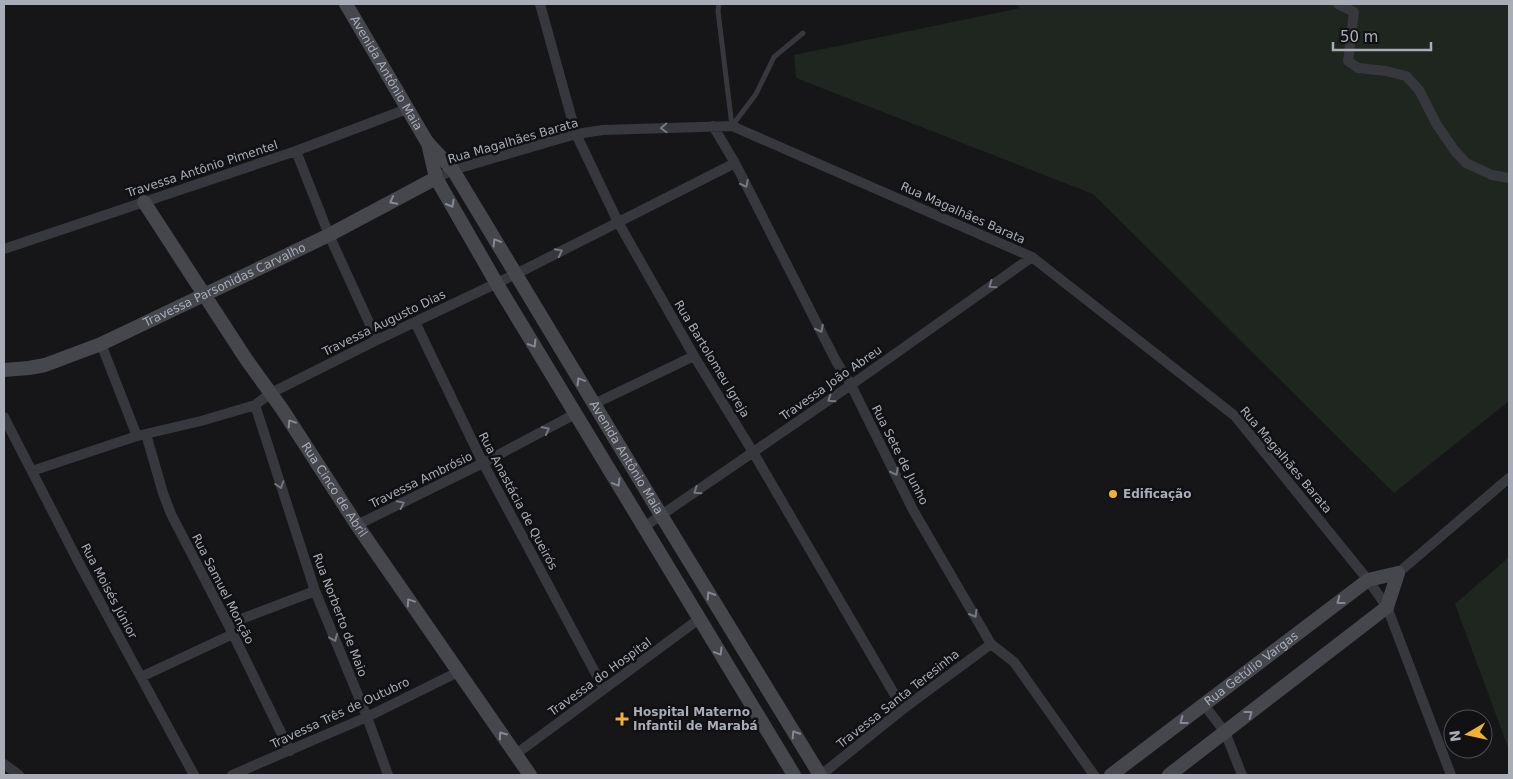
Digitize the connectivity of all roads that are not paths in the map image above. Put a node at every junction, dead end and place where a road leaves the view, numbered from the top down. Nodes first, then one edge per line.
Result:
1 (346, 4) edge
2 (540, 4) edge
3 (719, 4) edge
4 (1338, 4) edge
5 (803, 33) dead end
6 (407, 109) junction
7 (713, 126) junction
8 (732, 126) junction
9 (576, 134) junction
10 (427, 142) junction
11 (296, 151) junction
12 (735, 163) junction
13 (453, 170) junction
14 (436, 178) junction
15 (1509, 178) edge
16 (144, 202) junction
17 (618, 222) junction
18 (329, 235) junction
19 (5, 247) edge
20 (1032, 257) junction
21 (516, 274) junction
22 (496, 284) junction
23 (204, 296) junction
24 (414, 322) junction
25 (377, 340) junction
26 (101, 344) junction
27 (694, 356) junction
28 (4, 370) edge
29 (851, 386) junction
30 (271, 393) junction
31 (594, 404) junction
32 (255, 406) junction
33 (576, 414) junction
34 (4, 417) edge
35 (142, 435) junction
36 (753, 452) junction
37 (484, 463) junction
38 (32, 472) junction
39 (1509, 478) edge
40 (661, 516) junction
41 (357, 525) junction
42 (644, 527) junction
43 (1398, 573) junction
44 (1368, 580) junction
45 (315, 591) junction
46 (1387, 607) junction
47 (699, 620) junction
48 (228, 624) junction
49 (233, 634) junction
50 (991, 644) junction
51 (458, 672) junction
52 (141, 678) junction
53 (604, 689) junction
54 (1204, 705) junction
55 (903, 709) junction
56 (367, 717) junction
57 (1225, 732) junction
58 (290, 751) junction
59 (516, 754) junction
60 (4, 764) edge
61 (19, 775) edge
62 (194, 775) edge
63 (232, 775) edge
64 (388, 775) edge
65 (530, 775) edge
66 (794, 775) edge
67 (821, 775) edge
68 (1094, 775) edge
69 (1111, 775) edge
70 (1169, 775) edge
71 (1242, 775) edge
72 (1451, 775) edge

1 - 6 street, Avenida Antônio Maia
2 - 9 street, Rua Bartolomeu Igreja
3 - 8 lane
4 - 15 street
5 - 8 lane
6 - 10 street, Avenida Antônio Maia
6 - 11 street, Travessa Antônio Pimentel
7 - 8 street, Rua Magalhães Barata
7 -> 9 street, Rua Magalhães Barata
7 - 12 street, Rua Sete de Junho
8 - 20 street, Rua Magalhães Barata
9 - 13 street, Rua Magalhães Barata
9 - 17 street, Rua Bartolomeu Igreja
10 - 13 street, Avenida Antônio Maia
10 - 14 street, Avenida Antônio Maia
11 - 16 street, Travessa Antônio Pimentel
11 - 18 street
12 - 17 street, Travessa Augusto Dias
12 -> 29 street, Rua Sete de Junho
13 - 14 street, Rua Magalhães Barata
21 -> 13 street, Avenida Antônio Maia
14 -> 18 street, Travessa Parsonidas Carvalho
14 -> 22 street, Avenida Antônio Maia
16 - 19 street, Travessa Antônio Pimentel
16 - 23 street, Rua Cinco de Abril
21 -> 17 street, Travessa Augusto Dias
17 - 27 street, Rua Bartolomeu Igreja
18 - 23 street, Travessa Parsonidas Carvalho
18 - 25 street
20 -> 29 street, Travessa João Abreu
20 - 44 street, Rua Magalhães Barata
21 - 22 street, Travessa Augusto Dias
31 -> 21 street, Avenida Antônio Maia
22 - 24 street, Travessa Augusto Dias
22 -> 33 street, Avenida Antônio Maia
23 - 26 street, Travessa Parsonidas Carvalho
23 - 30 street, Rua Cinco de Abril
24 - 25 street, Travessa Augusto Dias
24 - 37 street, Rua Anastácia de Queirós
25 - 30 street, Travessa Augusto Dias
26 - 28 street, Travessa Parsonidas Carvalho
26 - 35 street, Rua Samuel Monção
27 - 31 street
27 - 36 street, Rua Bartolomeu Igreja
29 -> 36 street, Travessa João Abreu
29 -> 50 street, Rua Sete de Junho
30 - 32 street, Travessa Augusto Dias
41 -> 30 street, Rua Cinco de Abril
31 - 40 street, Avenida Antônio Maia
32 - 35 street, Travessa Augusto Dias
32 -> 45 street, Rua Norberto de Maio
37 -> 33 street, Travessa Ambrósio
33 -> 42 street, Avenida Antônio Maia
34 - 38 street, Rua Moisés Júnior
35 - 38 street, Travessa Augusto Dias
35 - 48 street, Rua Samuel Monção
36 -> 40 street, Travessa João Abreu
36 - 55 street, Rua Bartolomeu Igreja
41 -> 37 street, Travessa Ambrósio
37 - 53 street, Rua Anastácia de Queirós
38 - 52 street, Rua Moisés Júnior
39 - 43 street, Rua Getúlio Vargas
40 - 42 street, Travessa João Abreu
67 -> 40 street, Avenida Antônio Maia
51 -> 41 street, Rua Cinco de Abril
42 - 47 street, Avenida Antônio Maia
43 - 44 street, Rua Getúlio Vargas
43 - 46 street
44 - 46 street, Rua Magalhães Barata
44 -> 54 street, Rua Getúlio Vargas
45 - 48 street
45 -> 56 street, Rua Norberto de Maio
57 -> 46 street
46 - 72 street, Rua Magalhães Barata
47 - 53 street, Travessa do Hospital
47 -> 66 street, Avenida Antônio Maia
48 - 49 street, Rua Samuel Monção
49 - 52 street
49 - 58 street, Rua Samuel Monção
50 - 55 street, Travessa Santa Teresinha
50 - 68 street, Rua Sete de Junho
51 - 56 street, Travessa Três de Outubro
59 -> 51 street, Rua Cinco de Abril
52 - 62 street, Rua Moisés Júnior
53 - 59 street, Travessa do Hospital
54 - 57 street
54 -> 69 street, Rua Getúlio Vargas
55 - 67 street, Travessa Santa Teresinha
56 - 58 street, Travessa Três de Outubro
56 - 64 street, Rua Norberto de Maio
57 - 70 street
57 - 71 street
58 - 63 street, Travessa Três de Outubro
59 - 65 street, Rua Cinco de Abril
60 - 61 street

